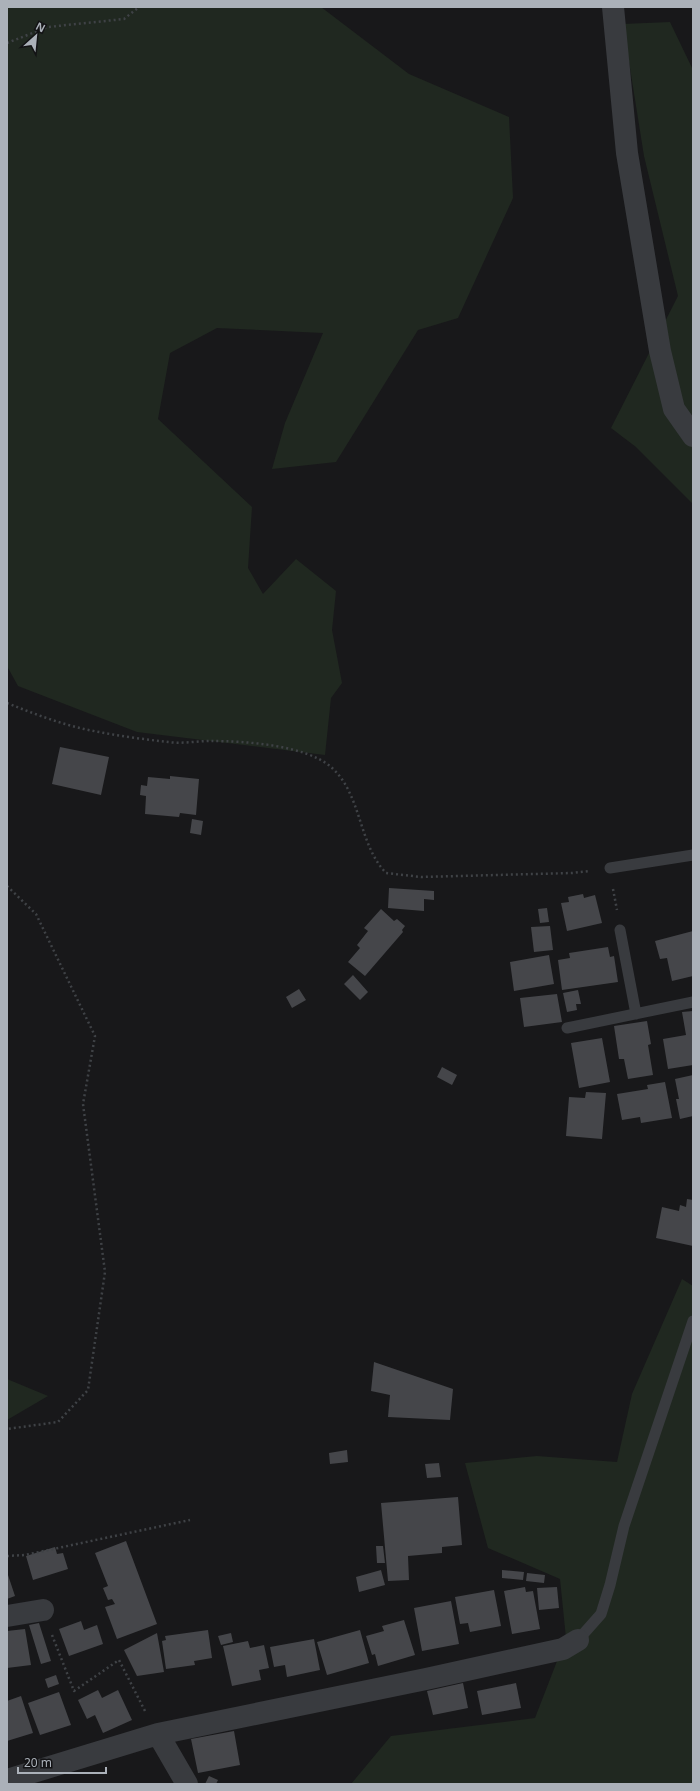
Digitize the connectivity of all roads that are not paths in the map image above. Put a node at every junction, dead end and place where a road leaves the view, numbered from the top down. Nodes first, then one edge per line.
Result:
1 (613, 7) edge
2 (693, 436) edge
3 (693, 855) edge
4 (610, 868) road end
5 (620, 930) road end
6 (693, 1002) edge
7 (636, 1014) junction
8 (567, 1028) dead end
9 (693, 1321) edge
10 (42, 1610) road end
11 (7, 1616) edge
12 (578, 1640) joint
13 (158, 1734) junction
14 (7, 1780) edge
15 (188, 1784) edge

1 - 2 street
3 - 4 lane
5 - 7 lane
6 - 7 lane
7 - 8 lane
9 - 12 lane
10 - 11 street
12 - 13 street
13 - 14 street
13 - 15 street

